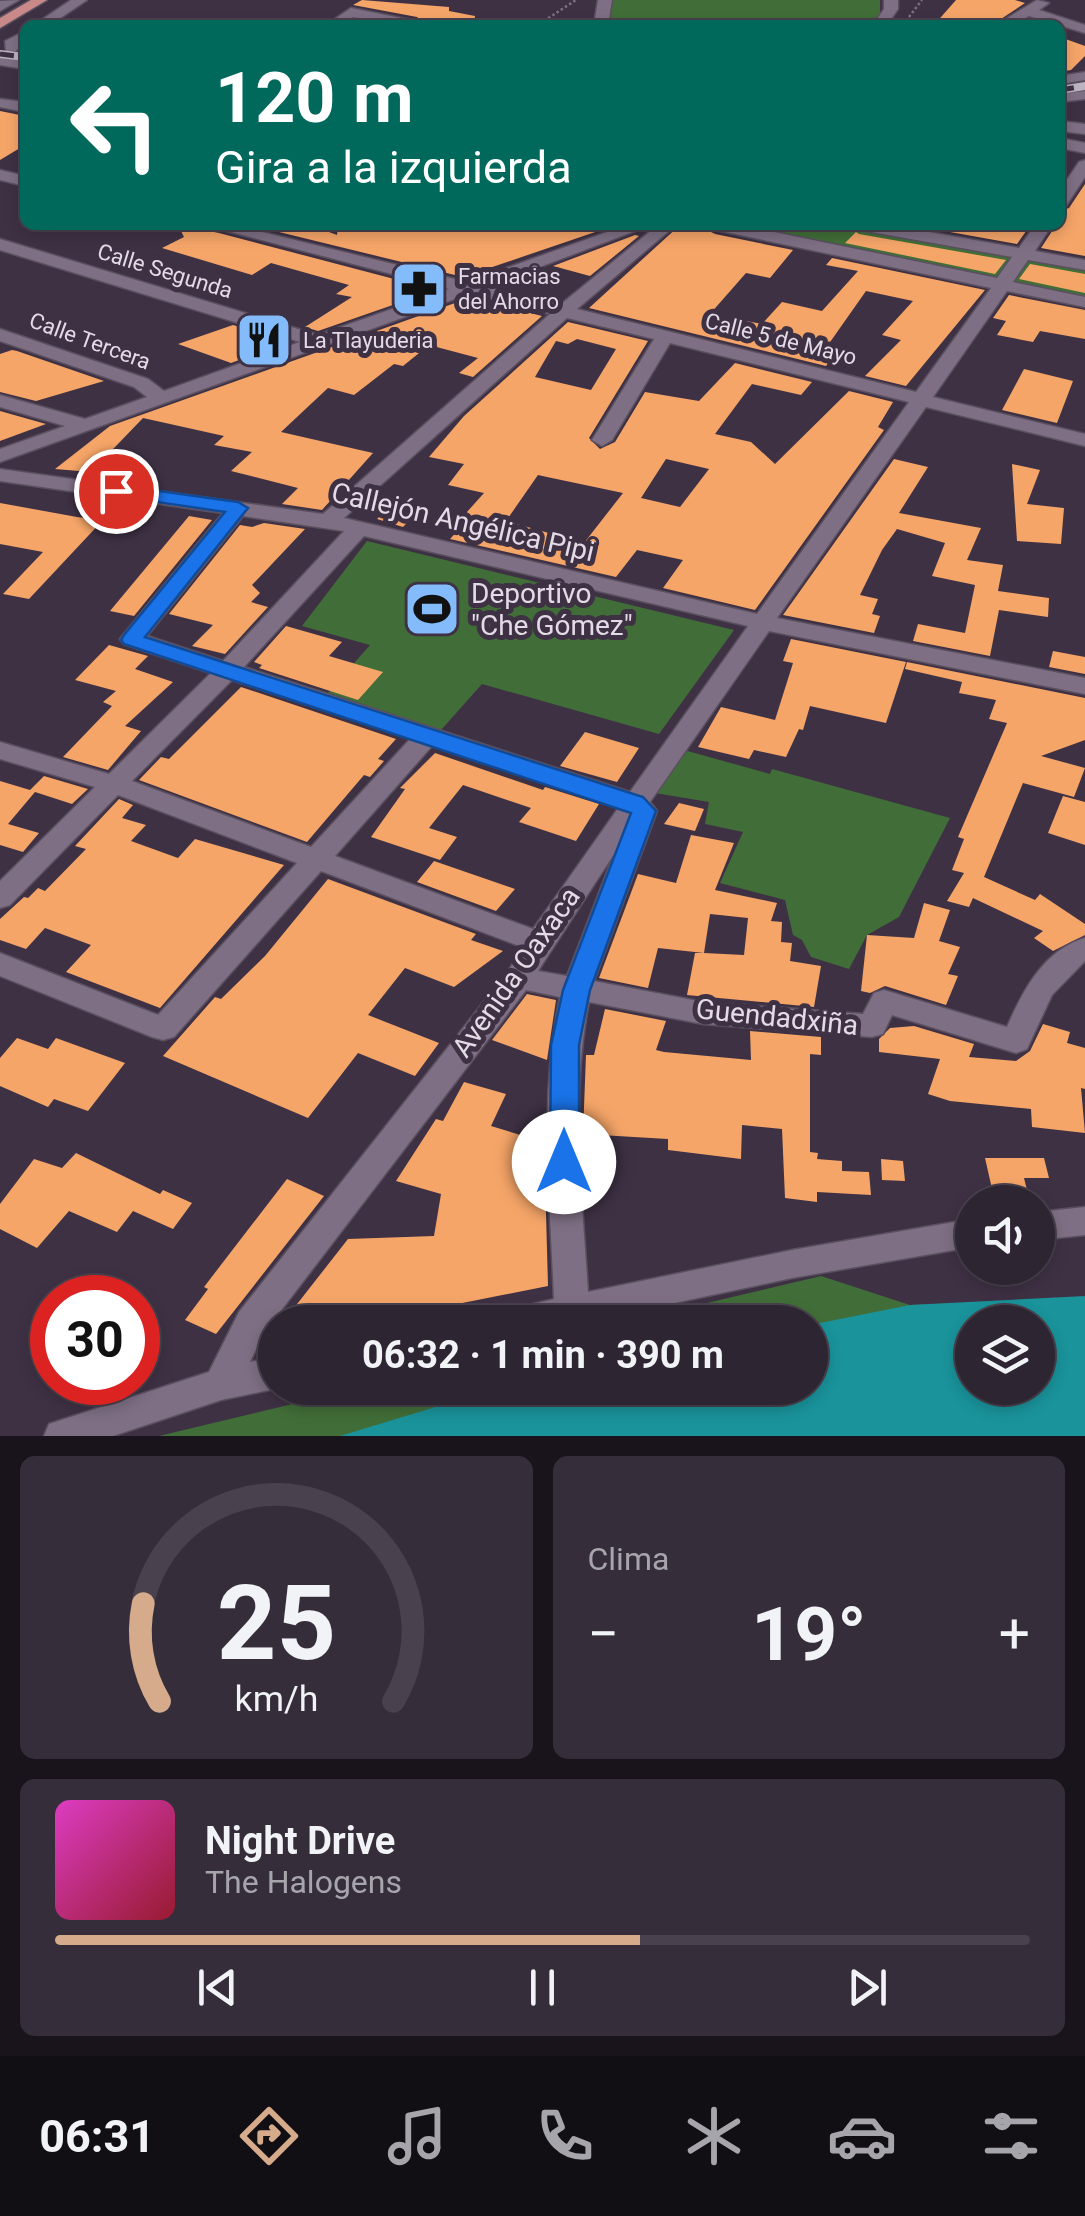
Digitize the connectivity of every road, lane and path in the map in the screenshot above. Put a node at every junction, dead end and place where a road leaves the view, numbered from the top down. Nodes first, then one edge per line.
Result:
1 (12, 0) edge
2 (40, 0) edge
3 (80, 0) edge
4 (576, 0) edge
5 (1034, 4) edge
6 (0, 7) edge
7 (48, 20) edge
8 (340, 20) edge
9 (391, 20) edge
10 (544, 20) edge
11 (1010, 20) edge
12 (0, 24) edge
13 (1085, 29) edge
14 (1085, 165) edge
15 (1065, 195) edge
16 (233, 230) edge
17 (629, 230) edge
18 (662, 230) edge
19 (888, 230) edge
20 (1041, 230) edge
21 (788, 232) edge
22 (0, 244) edge
23 (1024, 254) junction
24 (1085, 265) edge
25 (1000, 283) junction
26 (465, 286) junction
27 (1085, 302) edge
28 (564, 311) junction
29 (0, 335) edge
30 (664, 336) junction
31 (317, 341) junction
32 (161, 398) junction
33 (923, 400) junction
34 (0, 401) edge
35 (85, 425) junction
36 (602, 440) dead end
37 (1085, 440) edge
38 (2, 461) edge
39 (238, 508) junction
40 (328, 521) junction
41 (359, 528) junction
42 (760, 622) junction
43 (230, 668) junction
44 (1085, 686) edge
45 (427, 736) junction
46 (0, 750) edge
47 (113, 784) junction
48 (635, 803) junction
49 (316, 862) junction
50 (0, 898) edge
51 (540, 942) junction
52 (1085, 948) edge
53 (0, 964) edge
54 (519, 978) junction
55 (576, 990) junction
56 (1085, 1221) edge
57 (1055, 1224) edge
58 (955, 1236) edge
59 (572, 1305) edge
60 (600, 1305) edge
61 (258, 1376) edge
62 (220, 1384) junction
63 (62, 1436) edge

1 - 6 street
2 - 12 main road
3 - 7 street
4 - 10 path
5 - 11 street
5 - 13 street
8 - 9 street
14 - 15 street
16 - 26 street, Calle 5 de Mayo
17 - 26 street
18 - 28 street
19 - 23 street
20 - 23 street, Avenida Oaxaca
21 - 25 street
22 - 31 street, Calle Segunda
23 - 24 street
23 - 25 street, Avenida Oaxaca
25 - 27 street
25 - 33 street, Avenida Oaxaca
26 - 28 street, Calle 5 de Mayo
26 - 31 street
28 - 30 street, Calle 5 de Mayo
28 - 40 street
29 - 32 street, Calle Tercera
30 - 33 street, Calle 5 de Mayo
30 - 36 street
31 - 32 street
32 - 35 street
33 - 37 street, Calle 5 de Mayo
33 - 42 street, Avenida Oaxaca
34 - 35 street
35 - 38 street
38 - 39 street, Callejón Angélica Pipi
39 - 40 street, Callejón Angélica Pipi
39 - 43 street
40 - 41 street, Callejón Angélica Pipi
41 - 42 street, Callejón Angélica Pipi
41 - 43 street
42 - 44 street, Callejón Angélica Pipi
42 - 48 street, Avenida Oaxaca
43 - 45 street
43 - 47 street
45 - 48 street
45 - 49 street
46 - 47 street
47 - 49 street
47 - 50 street
48 - 51 street, Avenida Oaxaca
48 - 55 street
49 - 51 street
49 - 53 street
51 - 54 street, Avenida Oaxaca
52 - 55 street, Guendadxiña
54 - 55 street, Guendadxiña
54 - 62 street, Avenida Oaxaca
55 - 59 street
56 - 57 street
58 - 60 street
61 - 62 street
62 - 63 street

